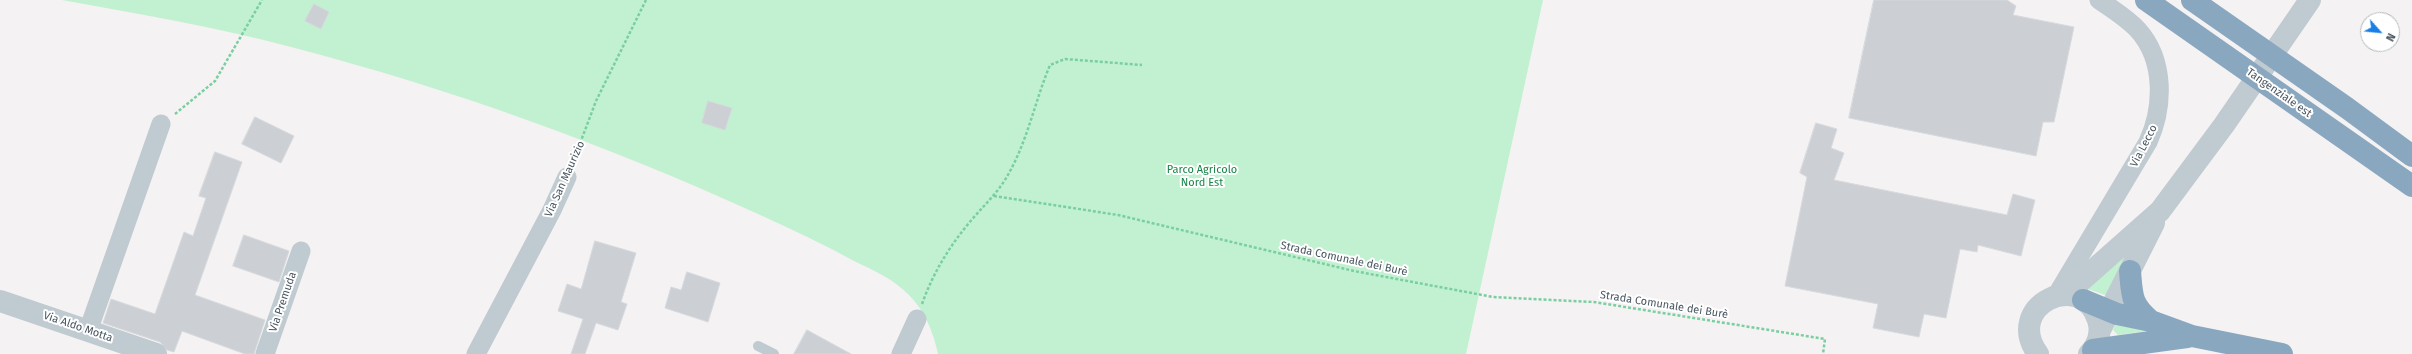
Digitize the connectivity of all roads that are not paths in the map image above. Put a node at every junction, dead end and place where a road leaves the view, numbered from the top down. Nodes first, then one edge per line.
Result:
1 (2099, 0) edge
2 (2146, 0) edge
3 (2192, 0) edge
4 (2308, 3) edge
5 (160, 124) road end
6 (2323, 124) junction
7 (2412, 156) edge
8 (567, 177) road end
9 (2412, 186) edge
10 (2412, 200) edge
11 (2160, 211) junction
12 (301, 251) dead end
13 (2130, 271) junction
14 (2068, 297) junction
15 (0, 301) edge
16 (2110, 311) junction
17 (917, 319) road end
18 (2151, 321) junction
19 (2029, 330) junction
20 (88, 331) junction
21 (2192, 336) junction
22 (2094, 345) edge
23 (758, 346) dead end
24 (156, 354) edge
25 (266, 354) edge
26 (476, 354) edge
27 (774, 354) edge
28 (901, 354) edge
29 (2019, 354) edge
30 (2038, 354) edge
31 (2282, 354) edge

1 - 14 street, Via Lecco
2 - 6 highway, Tangenziale est
3 - 7 highway
4 - 11 street
5 - 20 street
6 - 9 highway, Tangenziale est
6 - 10 highway
8 - 26 street, Via San Maurizio
11 - 13 street
11 - 14 street
12 - 25 street, Via Premuda
13 - 16 street
13 - 18 highway
14 - 16 highway
14 - 19 street
14 - 22 street
15 - 20 street, Via Aldo Motta
16 - 18 highway
16 - 22 street
17 - 28 street
18 - 21 highway
19 - 29 street
19 - 30 street
20 - 24 street, Via Aldo Motta
21 - 22 highway
21 - 31 highway
23 - 27 lane

